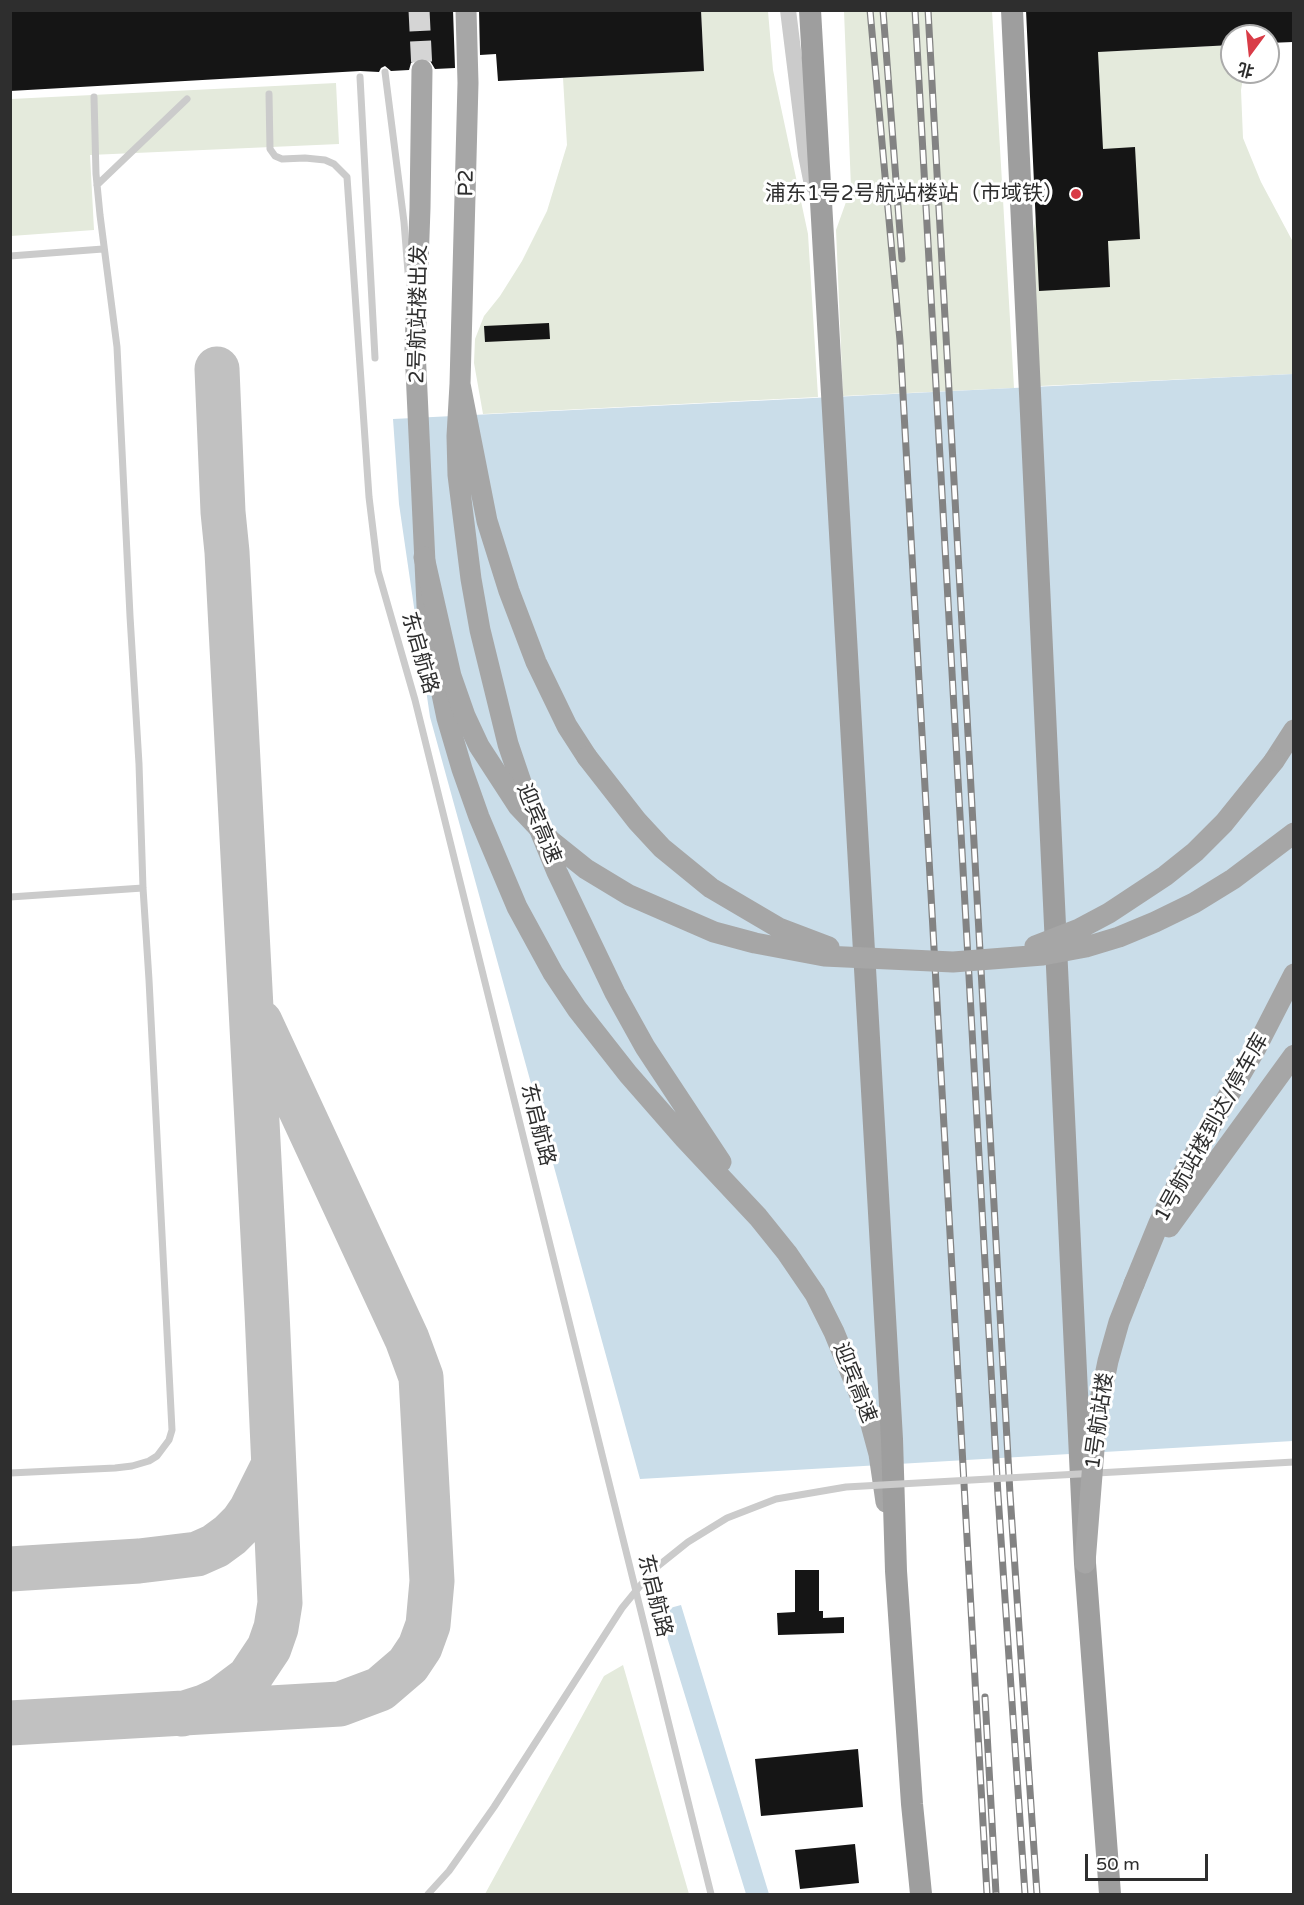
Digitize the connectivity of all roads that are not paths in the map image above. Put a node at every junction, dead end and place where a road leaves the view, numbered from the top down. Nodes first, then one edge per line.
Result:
1 (466, 10) edge
2 (810, 10) edge
3 (1012, 10) edge
4 (787, 16) edge
5 (422, 70) tunnel mouth
6 (385, 72) dead end
7 (360, 77) dead end
8 (269, 94) dead end
9 (94, 97) dead end
10 (187, 99) dead end
11 (97, 185) junction
12 (824, 246) junction
13 (103, 249) junction
14 (10, 256) edge
15 (415, 349) junction
16 (375, 358) dead end
17 (460, 384) junction
18 (424, 557) junction
19 (1293, 730) edge
20 (1293, 833) edge
21 (143, 888) junction
22 (10, 897) edge
23 (1000, 957) junction
24 (903, 961) junction
25 (1293, 974) edge
26 (1293, 1055) edge
27 (758, 1217) junction
28 (1134, 1284) junction
29 (1293, 1462) edge
30 (10, 1473) edge
31 (1084, 1563) junction
32 (896, 1571) junction
33 (428, 1894) edge
34 (711, 1894) edge
35 (921, 1894) edge
36 (1110, 1894) edge

1 - 17 main road, P2
2 - 12 highway
3 - 31 highway, bridge
4 - 12 street
5 - 15 main road, 2号航站楼出发
6 - 15 lane
7 - 16 lane
8 - 34 lane, 东启航路
9 - 11 lane
10 - 11 lane
11 - 13 lane
12 - 32 highway, bridge
13 - 14 lane
13 - 21 lane
15 - 18 main road, 2号航站楼出发
17 - 24 main road, bridge
17 - 27 main road, 迎宾高速, bridge
18 - 24 main road, bridge
18 - 27 main road, 迎宾高速, bridge
19 - 23 main road, bridge
20 - 23 main road, bridge
21 - 22 lane
21 - 30 lane
23 - 24 main road, bridge
25 - 28 main road, 1号航站楼到达/停车库
26 - 28 main road
27 - 32 main road, 迎宾高速
28 - 31 main road, 1号航站楼, bridge
29 - 33 lane, bridge
31 - 36 highway
32 - 35 highway

